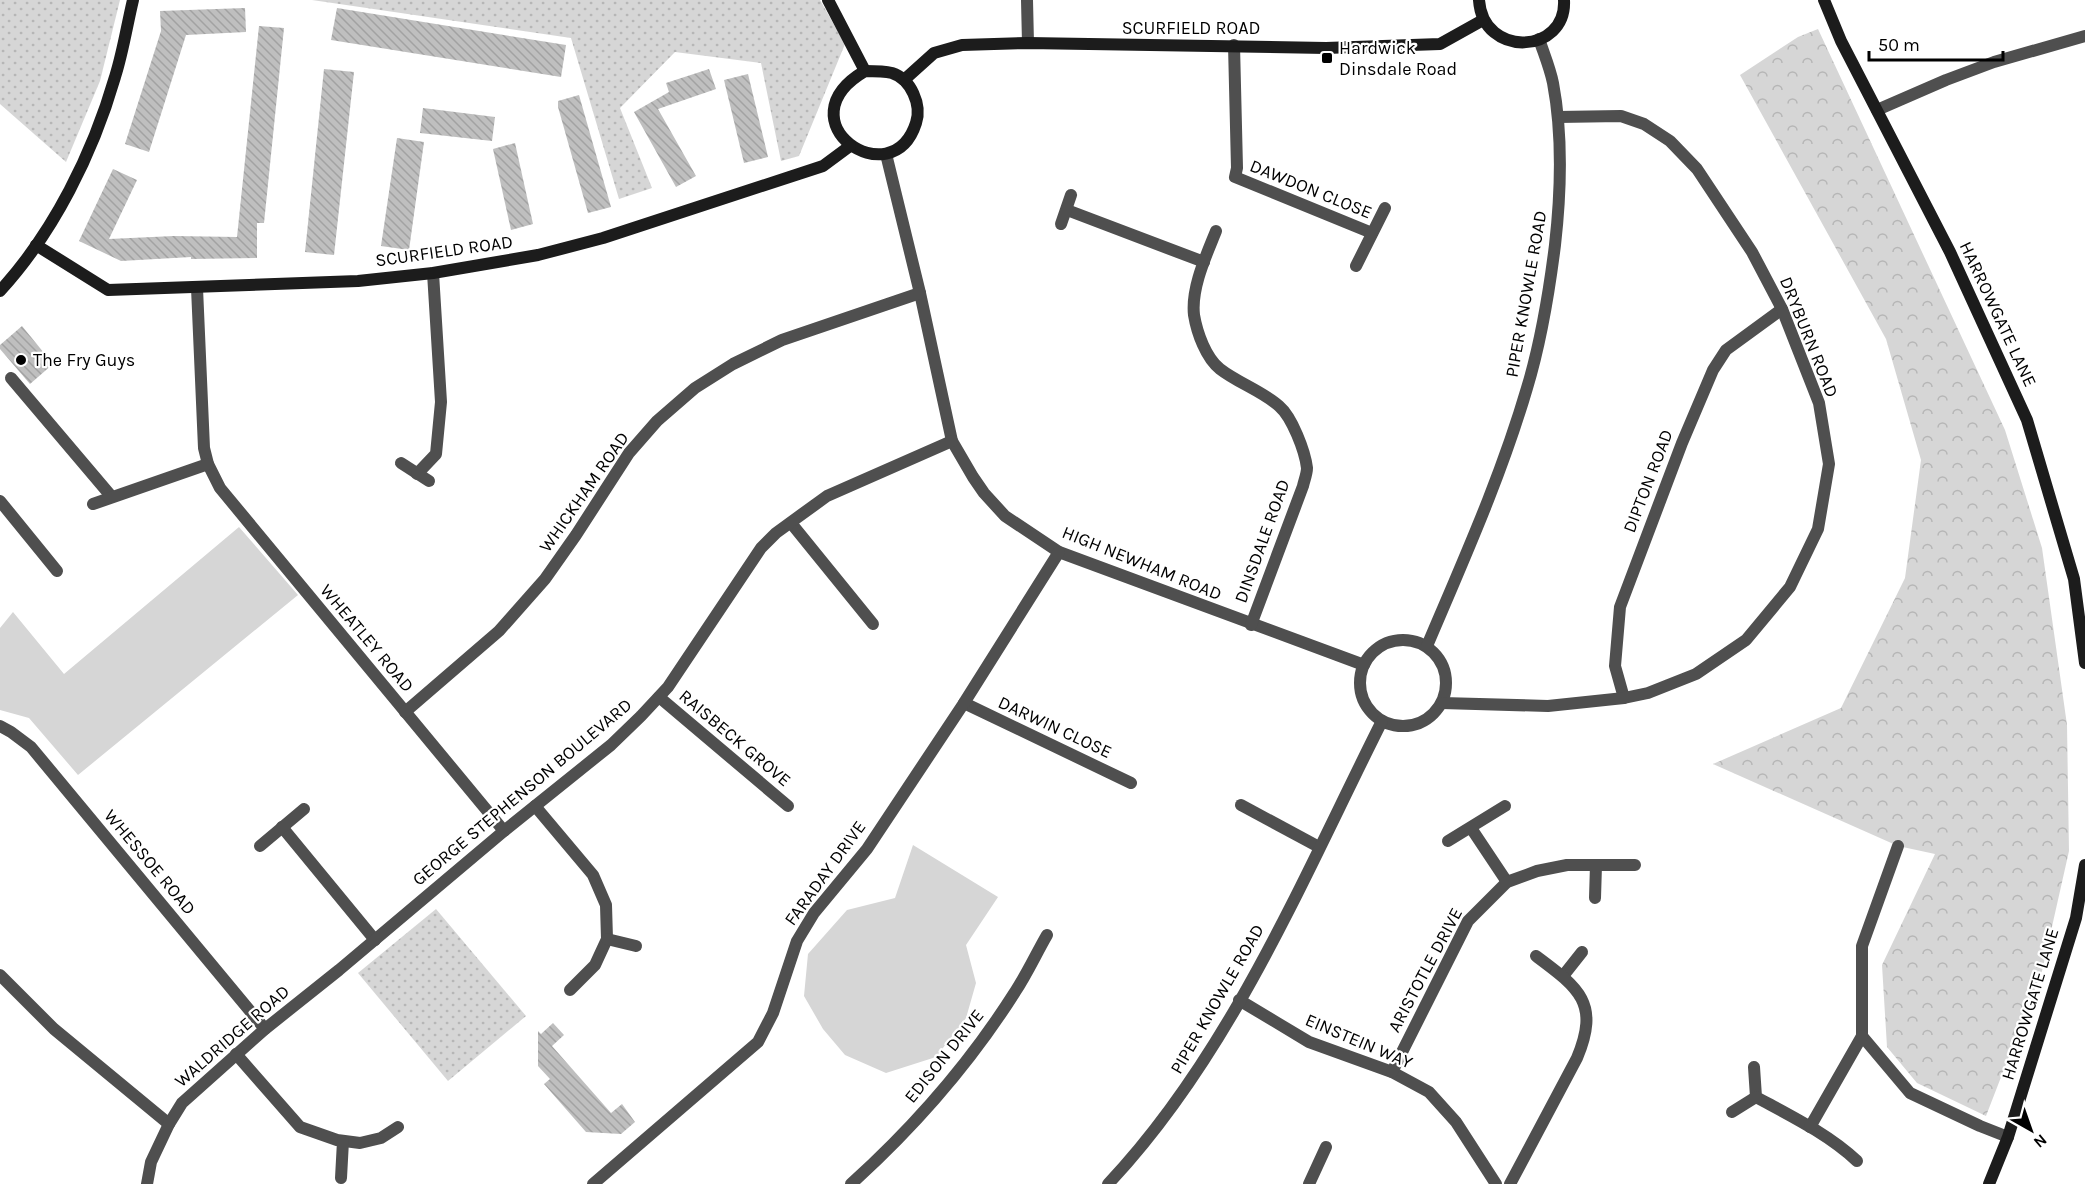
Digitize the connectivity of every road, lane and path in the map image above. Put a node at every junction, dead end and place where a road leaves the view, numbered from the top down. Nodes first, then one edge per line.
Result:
1 (133, 0) edge
2 (828, 0) edge
3 (1027, 0) edge
4 (1479, 0) edge
5 (1564, 0) edge
6 (1824, 0) edge
7 (1483, 20) junction
8 (2085, 36) edge
9 (1539, 39) junction
10 (1028, 43) junction
11 (1234, 45) junction
12 (865, 71) junction
13 (904, 80) junction
14 (1877, 110) junction
15 (1558, 117) junction
16 (850, 146) junction
17 (886, 154) junction
18 (1071, 195) dead end
19 (1385, 208) dead end
20 (1067, 210) junction
21 (1061, 224) dead end
22 (1216, 231) dead end
23 (1372, 233) junction
24 (36, 245) junction
25 (1204, 262) junction
26 (1356, 266) dead end
27 (433, 273) junction
28 (197, 288) junction
29 (0, 291) edge
30 (920, 293) junction
31 (1782, 309) junction
32 (11, 378) dead end
33 (952, 441) junction
34 (401, 463) dead end
35 (208, 464) junction
36 (417, 474) junction
37 (429, 481) dead end
38 (111, 496) junction
39 (0, 501) edge
40 (93, 504) dead end
41 (791, 523) junction
42 (1059, 552) junction
43 (57, 572) dead end
44 (873, 624) dead end
45 (1251, 625) junction
46 (1427, 646) junction
47 (2085, 663) edge
48 (1364, 665) junction
49 (659, 697) junction
50 (1624, 698) junction
51 (964, 703) junction
52 (1442, 703) junction
53 (405, 712) junction
54 (1382, 721) junction
55 (0, 726) edge
56 (1131, 783) dead end
57 (1242, 805) dead end
58 (535, 806) junction
59 (788, 806) dead end
60 (1505, 806) dead end
61 (304, 809) dead end
62 (282, 827) junction
63 (1471, 828) junction
64 (504, 831) junction
65 (1448, 841) dead end
66 (260, 846) dead end
67 (1898, 846) dead end
68 (1319, 847) junction
69 (1596, 865) junction
70 (1635, 865) dead end
71 (2085, 865) edge
72 (1507, 882) junction
73 (1595, 898) dead end
74 (1047, 935) dead end
75 (607, 939) junction
76 (375, 940) junction
77 (636, 946) dead end
78 (1582, 952) dead end
79 (1536, 956) dead end
80 (0, 975) edge
81 (1563, 976) junction
82 (570, 990) dead end
83 (1239, 1000) junction
84 (265, 1029) junction
85 (1862, 1036) junction
86 (236, 1054) junction
87 (1754, 1067) dead end
88 (1392, 1072) junction
89 (1756, 1097) junction
90 (1732, 1112) dead end
91 (169, 1124) junction
92 (398, 1127) dead end
93 (1810, 1127) junction
94 (2008, 1137) junction
95 (343, 1141) junction
96 (1326, 1147) dead end
97 (1857, 1161) dead end
98 (341, 1178) dead end
99 (147, 1184) edge
100 (593, 1184) edge
101 (851, 1184) edge
102 (1108, 1184) edge
103 (1309, 1184) edge
104 (1496, 1184) edge
105 (1510, 1184) edge
106 (1989, 1184) edge

1 - 24 street
2 - 12 street
3 - 10 street
4 - 7 street
5 - 9 street
6 - 14 street, HARROWGATE LANE
7 - 9 street
7 - 11 street, SCURFIELD ROAD
8 - 14 street
9 - 15 street, PIPER KNOWLE ROAD
10 - 11 street, SCURFIELD ROAD
10 - 13 street, SCURFIELD ROAD
11 - 23 street, DAWDON CLOSE
12 - 13 street
12 - 16 street
13 - 17 street
14 - 47 street, HARROWGATE LANE
15 - 31 street, DRYBURN ROAD
15 - 46 street, PIPER KNOWLE ROAD
16 - 17 street
16 - 27 street, SCURFIELD ROAD
17 - 30 street, HIGH NEWHAM ROAD
18 - 20 street
19 - 23 street, DAWDON CLOSE
20 - 21 street
20 - 25 street
22 - 25 street, DINSDALE ROAD
23 - 26 street, DAWDON CLOSE
24 - 28 street, SCURFIELD ROAD
24 - 29 street
25 - 45 street, DINSDALE ROAD
27 - 28 street, SCURFIELD ROAD
27 - 36 street
28 - 35 street, WHEATLEY ROAD
30 - 33 street, HIGH NEWHAM ROAD
30 - 53 street, WHICKHAM ROAD
31 - 50 street, DIPTON ROAD
31 - 50 street, DRYBURN ROAD
32 - 38 street
33 - 41 street, GEORGE STEPHENSON BOULEVARD
33 - 42 street, HIGH NEWHAM ROAD
34 - 36 street
35 - 38 street
35 - 53 street, WHEATLEY ROAD
36 - 37 street
38 - 40 street
39 - 43 street
41 - 44 street
41 - 49 street, GEORGE STEPHENSON BOULEVARD
42 - 45 street, HIGH NEWHAM ROAD
42 - 51 street, FARADAY DRIVE
45 - 48 street, HIGH NEWHAM ROAD
46 - 48 street
46 - 52 street
48 - 54 street
49 - 58 street, GEORGE STEPHENSON BOULEVARD
49 - 59 street, RAISBECK GROVE
50 - 52 street, DRYBURN ROAD
51 - 56 street, DARWIN CLOSE
51 - 100 street, FARADAY DRIVE
52 - 54 street
53 - 64 street, WHEATLEY ROAD
54 - 68 street, PIPER KNOWLE ROAD
55 - 84 street, WHESSOE ROAD
57 - 68 street
58 - 64 street, GEORGE STEPHENSON BOULEVARD
58 - 75 street
60 - 63 street
61 - 62 street
62 - 66 street
62 - 76 street
63 - 65 street
63 - 72 street
64 - 76 street, GEORGE STEPHENSON BOULEVARD
67 - 85 street
68 - 83 street, PIPER KNOWLE ROAD
69 - 70 street, ARISTOTLE DRIVE
69 - 72 street, ARISTOTLE DRIVE
69 - 73 street
71 - 94 street, HARROWGATE LANE
72 - 88 street, ARISTOTLE DRIVE
74 - 101 street, EDISON DRIVE
75 - 77 street
75 - 82 street
76 - 84 street, WALDRIDGE ROAD
78 - 81 street
79 - 81 street
80 - 91 street
81 - 105 street
83 - 88 street, EINSTEIN WAY
83 - 102 street, PIPER KNOWLE ROAD
84 - 86 street, WALDRIDGE ROAD
85 - 93 street
85 - 94 street
86 - 91 street, WALDRIDGE ROAD
86 - 95 street
87 - 89 street
88 - 104 street, EINSTEIN WAY
89 - 90 street
89 - 93 street
91 - 99 street, WALDRIDGE ROAD
92 - 95 street
93 - 97 street
94 - 106 street, HARROWGATE LANE
95 - 98 street
96 - 103 street

